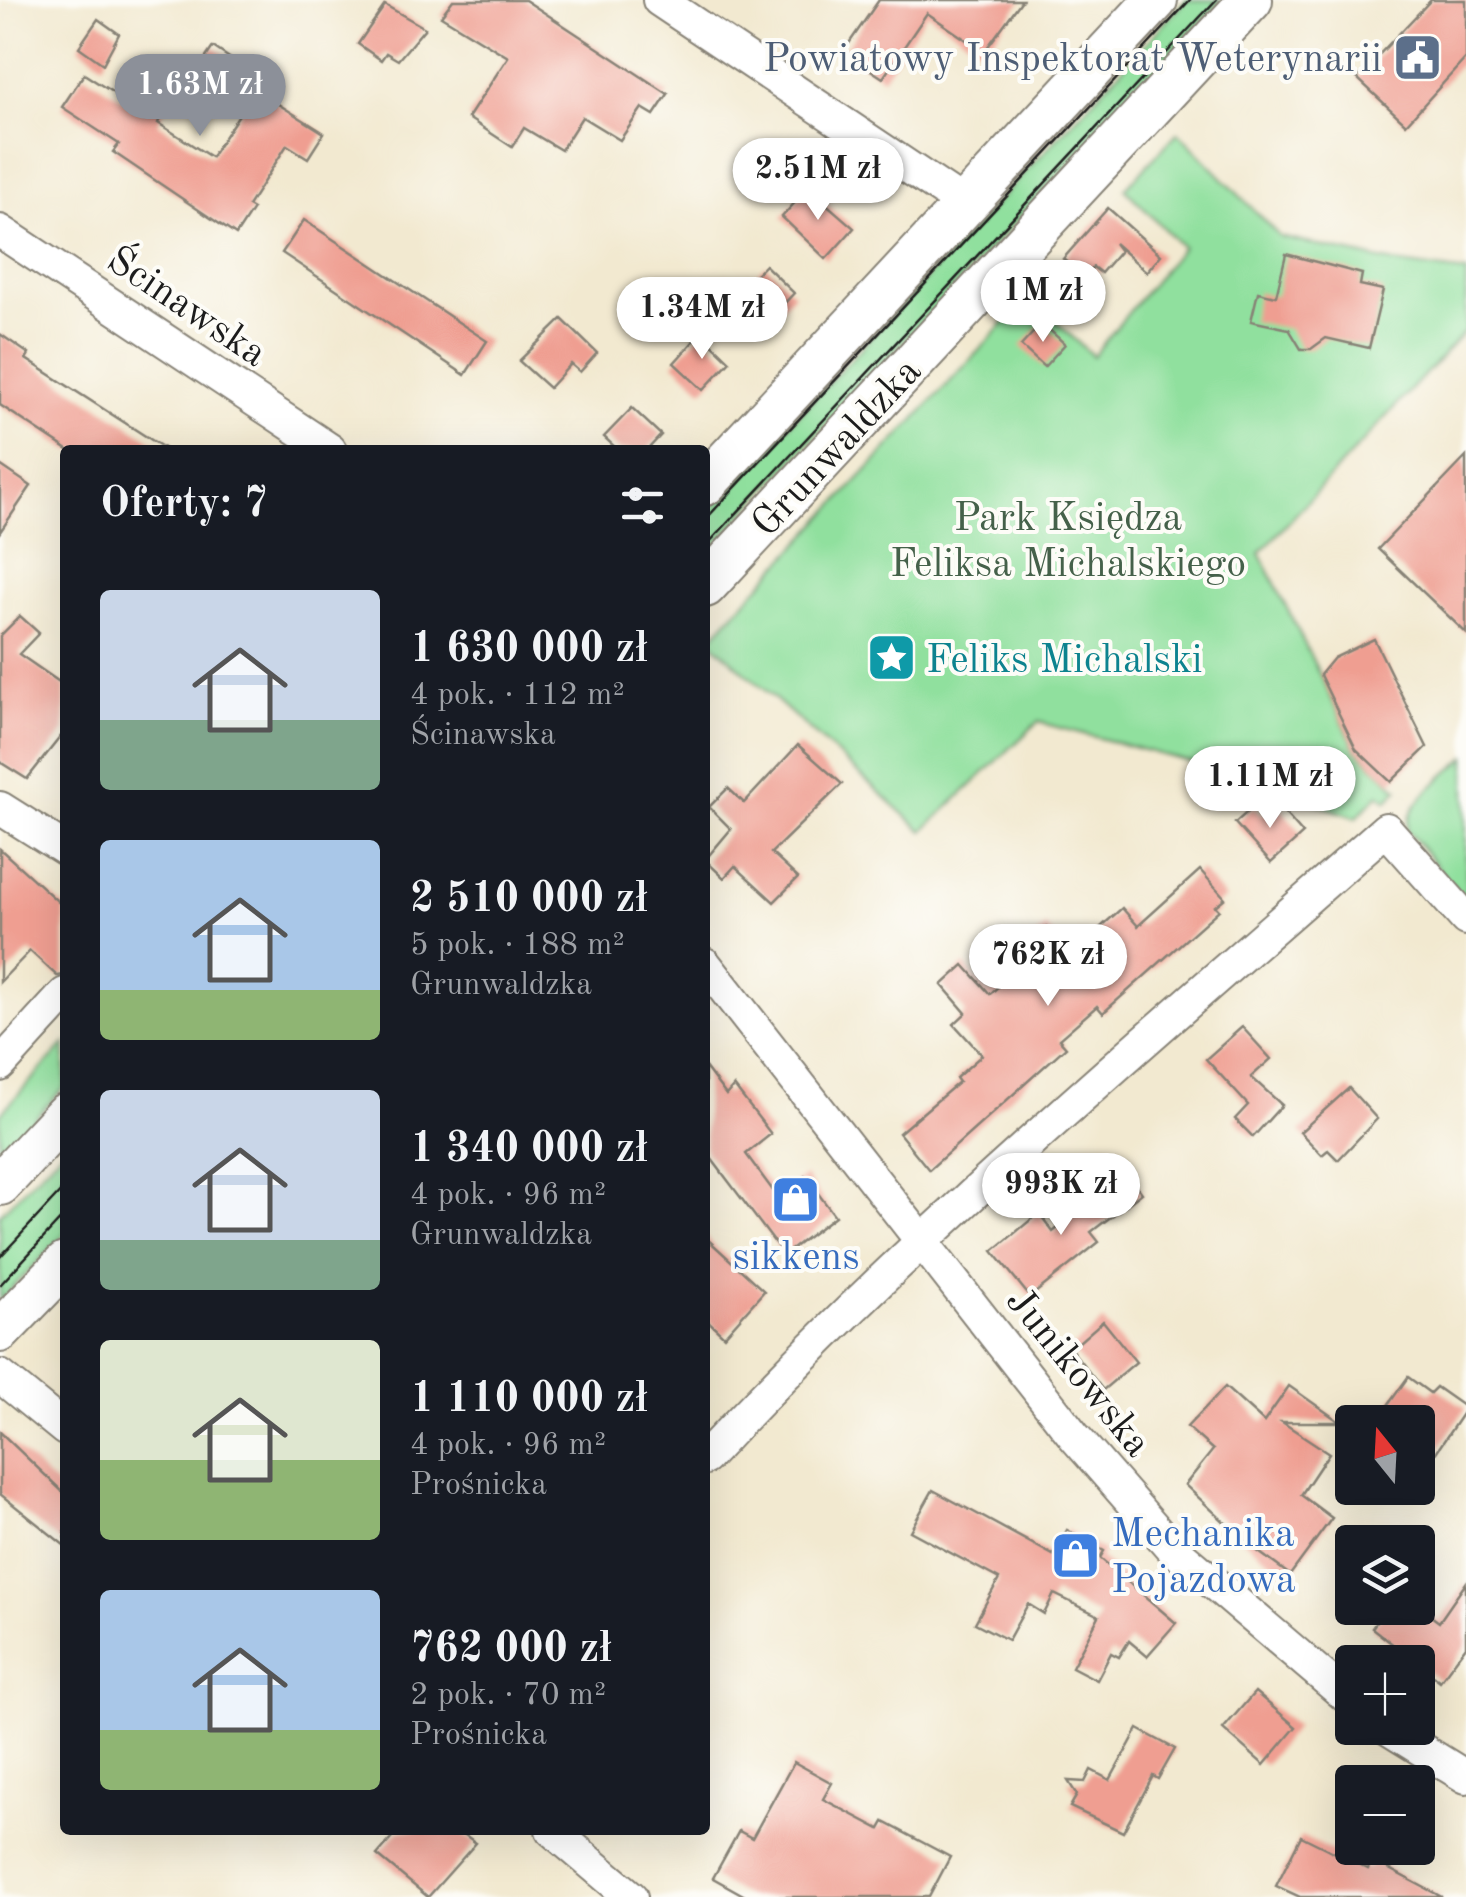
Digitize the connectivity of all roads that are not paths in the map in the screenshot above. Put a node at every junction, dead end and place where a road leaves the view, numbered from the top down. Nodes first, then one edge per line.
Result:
1 (659, 0) edge
2 (1156, 0) edge
3 (1252, 0) edge
4 (965, 206) junction
5 (0, 231) edge
6 (322, 445) edge
7 (710, 479) edge
8 (710, 581) edge
9 (0, 808) edge
10 (60, 846) edge
11 (1466, 918) edge
12 (710, 970) edge
13 (60, 999) edge
14 (0, 1065) edge
15 (60, 1120) edge
16 (0, 1184) edge
17 (921, 1240) junction
18 (60, 1269) edge
19 (0, 1330) edge
20 (0, 1376) edge
21 (60, 1425) edge
22 (710, 1453) edge
23 (1335, 1687) edge
24 (1414, 1745) edge
25 (1466, 1778) edge
26 (558, 1835) edge
27 (631, 1897) edge

1 - 4 street
2 - 4 street, Grunwaldzka
3 - 8 street, Grunwaldzka
4 - 7 street, Grunwaldzka
5 - 6 street, Ścinawska
9 - 10 street
11 - 17 street
12 - 17 street, Junikowska
13 - 14 street
15 - 16 street
17 - 22 street
17 - 23 street, Junikowska
18 - 19 street
20 - 21 street
24 - 25 street
26 - 27 street

